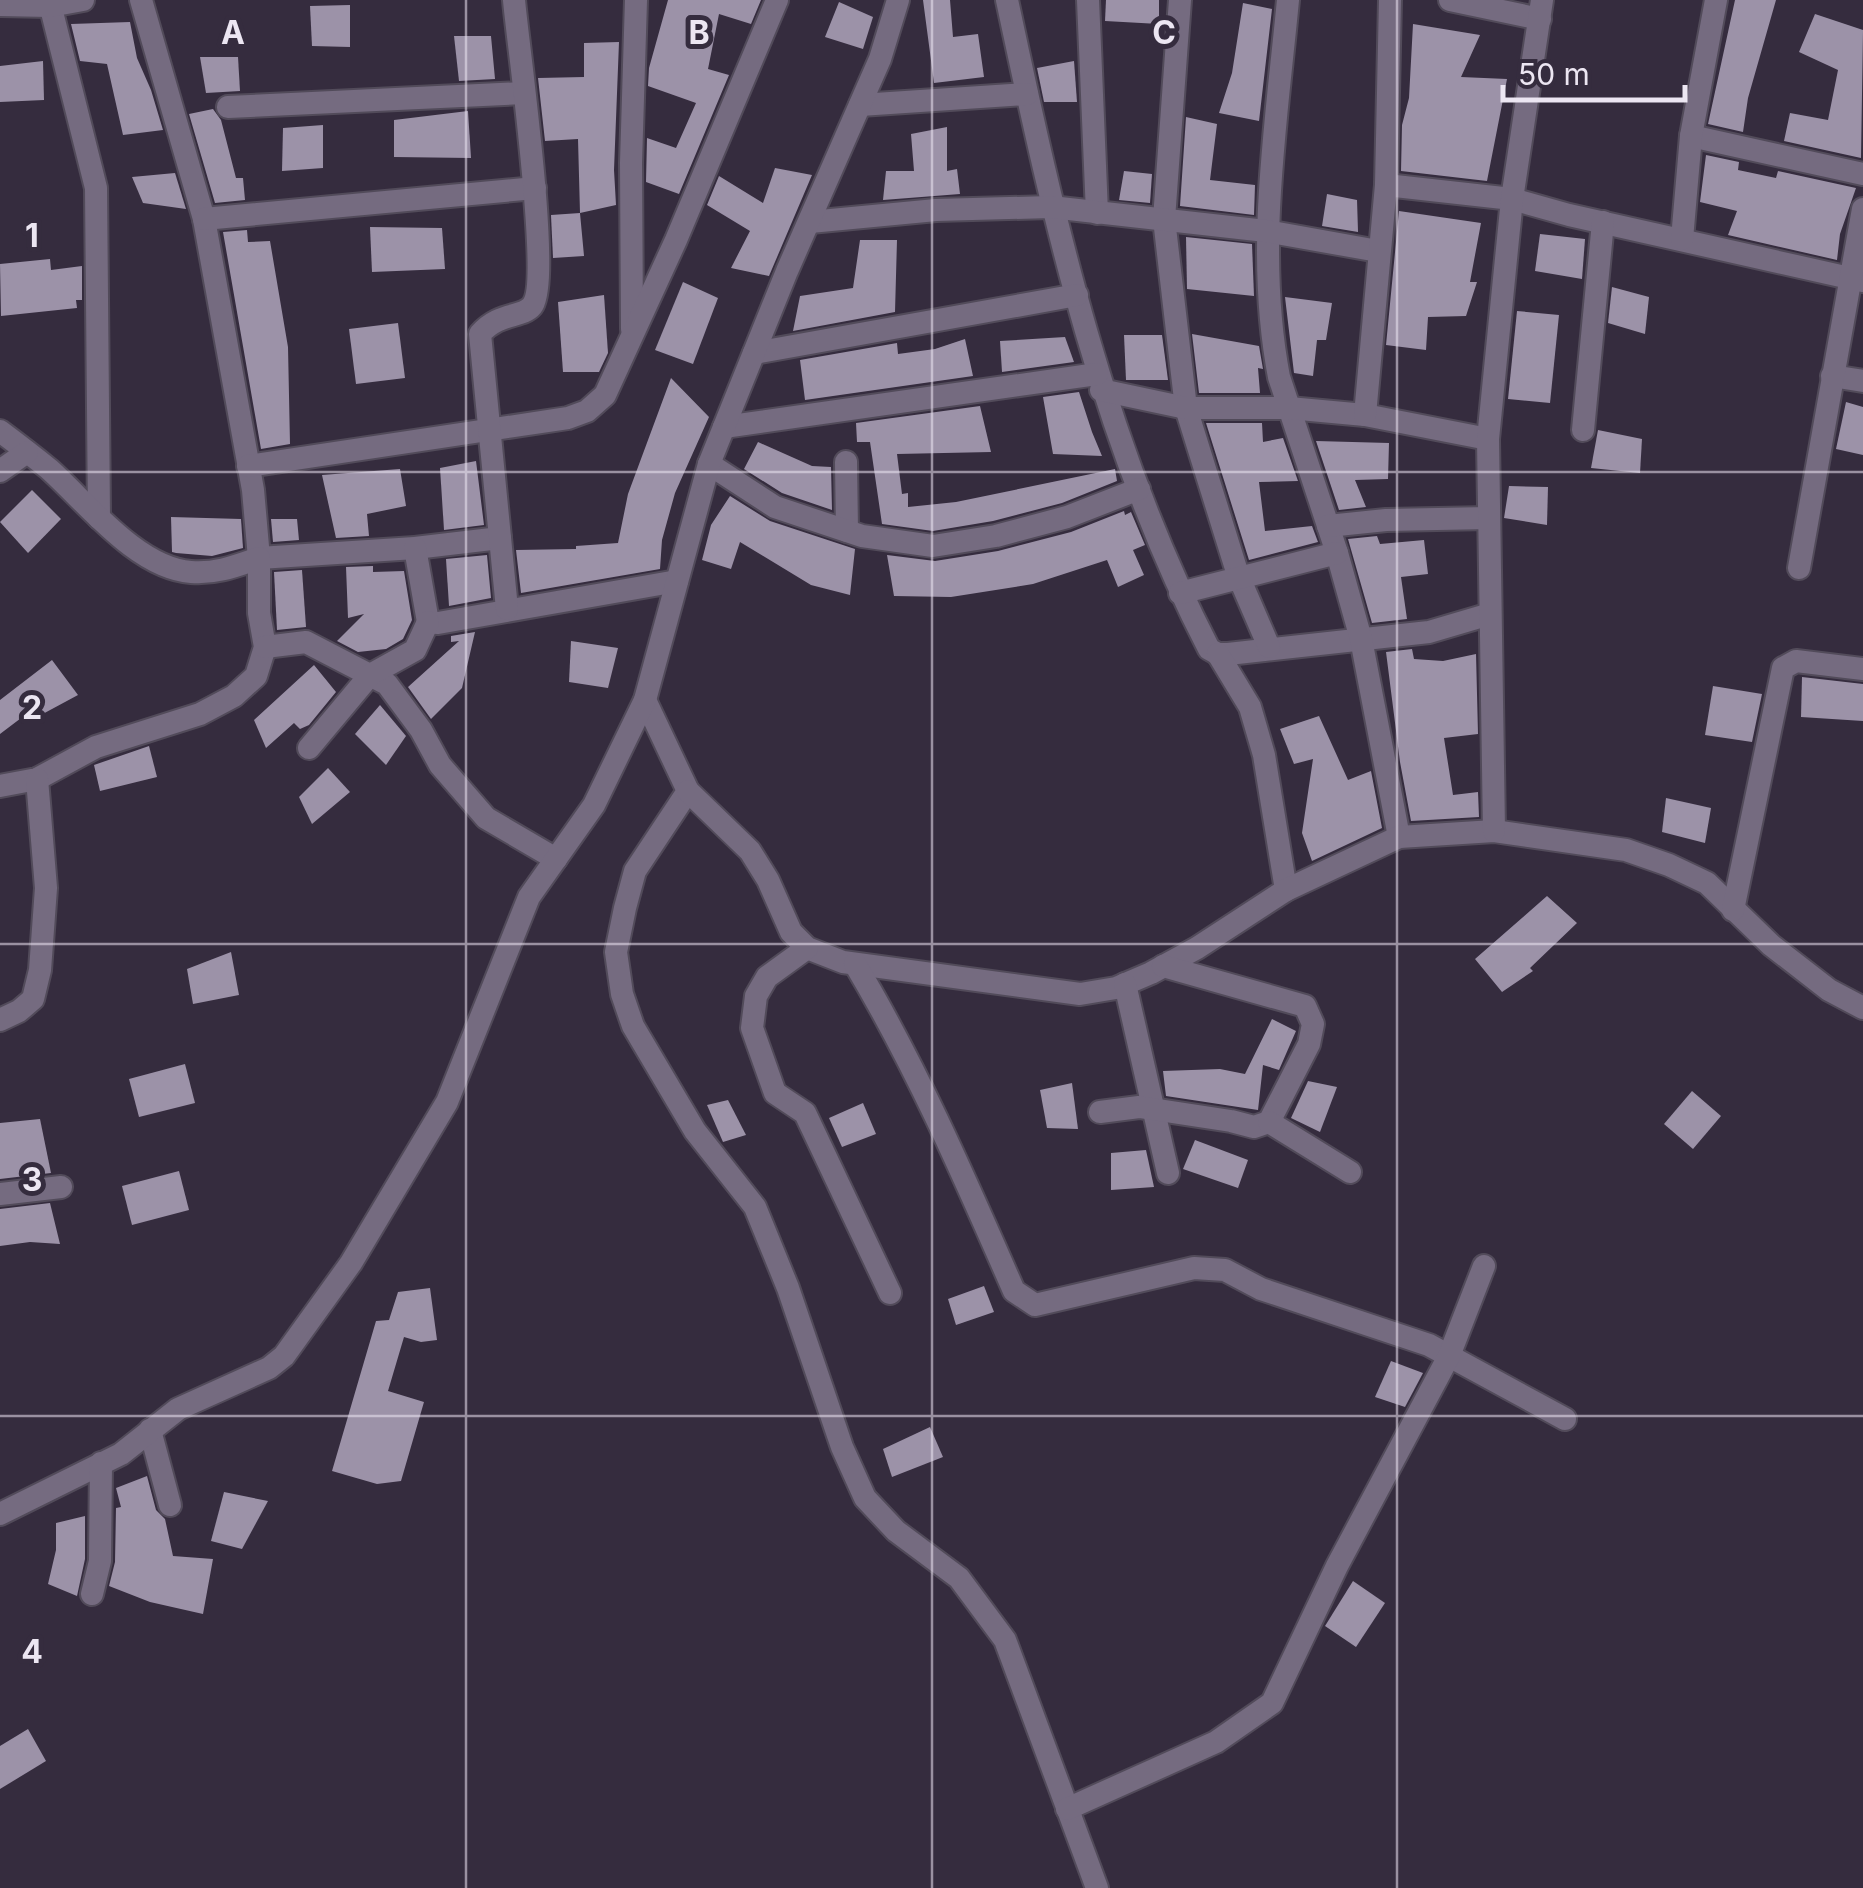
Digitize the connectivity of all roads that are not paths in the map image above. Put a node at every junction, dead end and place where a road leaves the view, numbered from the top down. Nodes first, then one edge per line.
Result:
1 (83, 0) edge
2 (140, 0) edge
3 (514, 0) edge
4 (636, 0) edge
5 (777, 0) edge
6 (898, 0) edge
7 (1008, 0) edge
8 (1088, 0) edge
9 (1180, 0) edge
10 (1288, 0) edge
11 (1390, 0) edge
12 (1450, 0) edge
13 (1716, 0) edge
14 (50, 3) edge
15 (0, 5) edge
16 (1541, 10) edge
17 (523, 92) junction
18 (1027, 94) junction
19 (860, 105) junction
20 (228, 107) dead end
21 (1691, 136) junction
22 (1863, 174) edge
23 (1386, 185) junction
24 (535, 188) junction
25 (1512, 199) junction
26 (1050, 207) junction
27 (1863, 208) edge
28 (1096, 213) junction
29 (204, 220) junction
30 (1164, 220) junction
31 (810, 222) junction
32 (1603, 222) junction
33 (1266, 231) junction
34 (1682, 238) junction
35 (1378, 251) junction
36 (1856, 279) edge
37 (1077, 294) junction
38 (632, 338) junction
39 (754, 353) junction
40 (1832, 376) junction
41 (1863, 381) edge
42 (1099, 382) junction
43 (1186, 408) junction
44 (1289, 408) junction
45 (1365, 414) junction
46 (724, 427) junction
47 (489, 428) junction
48 (1583, 430) dead end
49 (0, 431) edge
50 (1488, 438) junction
51 (27, 452) junction
52 (846, 462) dead end
53 (710, 464) junction
54 (248, 466) junction
55 (0, 471) edge
56 (1140, 489) junction
57 (100, 518) junction
58 (1489, 518) junction
59 (1328, 526) junction
60 (847, 531) junction
61 (500, 538) junction
62 (416, 548) junction
63 (1337, 554) junction
64 (259, 558) junction
65 (1799, 568) dead end
66 (1238, 576) junction
67 (677, 582) junction
68 (1180, 593) junction
69 (507, 610) junction
70 (1490, 614) junction
71 (428, 622) junction
72 (1361, 639) junction
73 (265, 647) junction
74 (1269, 648) junction
75 (1218, 654) junction
76 (1863, 668) edge
77 (370, 675) junction
78 (646, 700) junction
79 (309, 748) dead end
80 (37, 779) junction
81 (0, 786) edge
82 (688, 792) junction
83 (1494, 831) junction
84 (1398, 837) junction
85 (556, 859) junction
86 (1286, 890) junction
87 (1733, 910) junction
88 (807, 948) junction
89 (855, 964) junction
90 (1163, 966) junction
91 (1125, 984) junction
92 (1863, 1008) edge
93 (0, 1020) edge
94 (1154, 1109) junction
95 (1100, 1112) dead end
96 (1270, 1122) junction
97 (1350, 1172) dead end
98 (1168, 1173) dead end
99 (61, 1186) dead end
100 (0, 1194) edge
101 (1484, 1266) dead end
102 (890, 1293) dead end
103 (1449, 1356) junction
104 (1566, 1419) dead end
105 (150, 1430) junction
106 (100, 1464) junction
107 (170, 1505) dead end
108 (0, 1514) edge
109 (92, 1594) dead end
110 (1067, 1809) junction
111 (1096, 1888) edge

1 - 14 street
2 - 29 street
3 - 17 street
4 - 38 street
5 - 38 street
6 - 19 street
7 - 18 street
8 - 28 street
9 - 30 street
10 - 33 street
11 - 23 street
12 - 16 street
13 - 21 street
14 - 15 street
14 - 57 street
16 - 25 street
17 - 20 street
17 - 24 street
18 - 19 street
18 - 26 street
19 - 31 street
21 - 22 street
21 - 34 street
23 - 25 street
23 - 35 street
24 - 29 street
24 - 47 street
25 - 32 street
25 - 50 street
26 - 28 street
26 - 31 street
26 - 37 street
27 - 36 street
28 - 30 street
29 - 54 street
30 - 33 street
30 - 43 street
31 - 39 street
32 - 34 street
32 - 48 street
33 - 35 street
33 - 44 street
34 - 36 street
35 - 45 street
36 - 40 street
37 - 39 street
37 - 42 street
38 - 47 street
39 - 46 street
40 - 41 street
40 - 65 street
42 - 43 street
42 - 46 street
42 - 56 street
43 - 44 street
43 - 66 street
44 - 45 street
44 - 59 street
45 - 50 street
46 - 53 street
47 - 54 street
47 - 61 street
49 - 51 street
50 - 58 street
51 - 55 street
51 - 57 street
52 - 60 street
53 - 60 street
53 - 67 street
54 - 64 street
56 - 60 street
56 - 68 street
57 - 64 street
58 - 59 street
58 - 70 street
59 - 63 street
61 - 62 street
61 - 69 street
62 - 64 street
62 - 71 street
63 - 66 street
63 - 72 street
64 - 73 street
66 - 68 street
66 - 74 street
67 - 69 street
67 - 78 street
68 - 75 street
69 - 71 street
70 - 72 street
70 - 83 street
71 - 77 street
72 - 74 street
72 - 84 street
73 - 77 street
73 - 80 street
74 - 75 street
75 - 86 street
76 - 87 street
77 - 79 street
77 - 85 street
78 - 82 street
78 - 85 street
80 - 81 street
80 - 93 street
82 - 88 street
82 - 110 street
83 - 84 street
83 - 87 street
84 - 86 street
85 - 105 street
86 - 90 street
87 - 92 street
88 - 89 street
88 - 102 street
89 - 91 street
89 - 103 street
90 - 91 street
90 - 96 street
91 - 94 street
94 - 95 street
94 - 96 street
94 - 98 street
96 - 97 street
99 - 100 street
101 - 103 street
103 - 104 street
103 - 110 street
105 - 106 street
105 - 107 street
106 - 108 street
106 - 109 street
110 - 111 street

